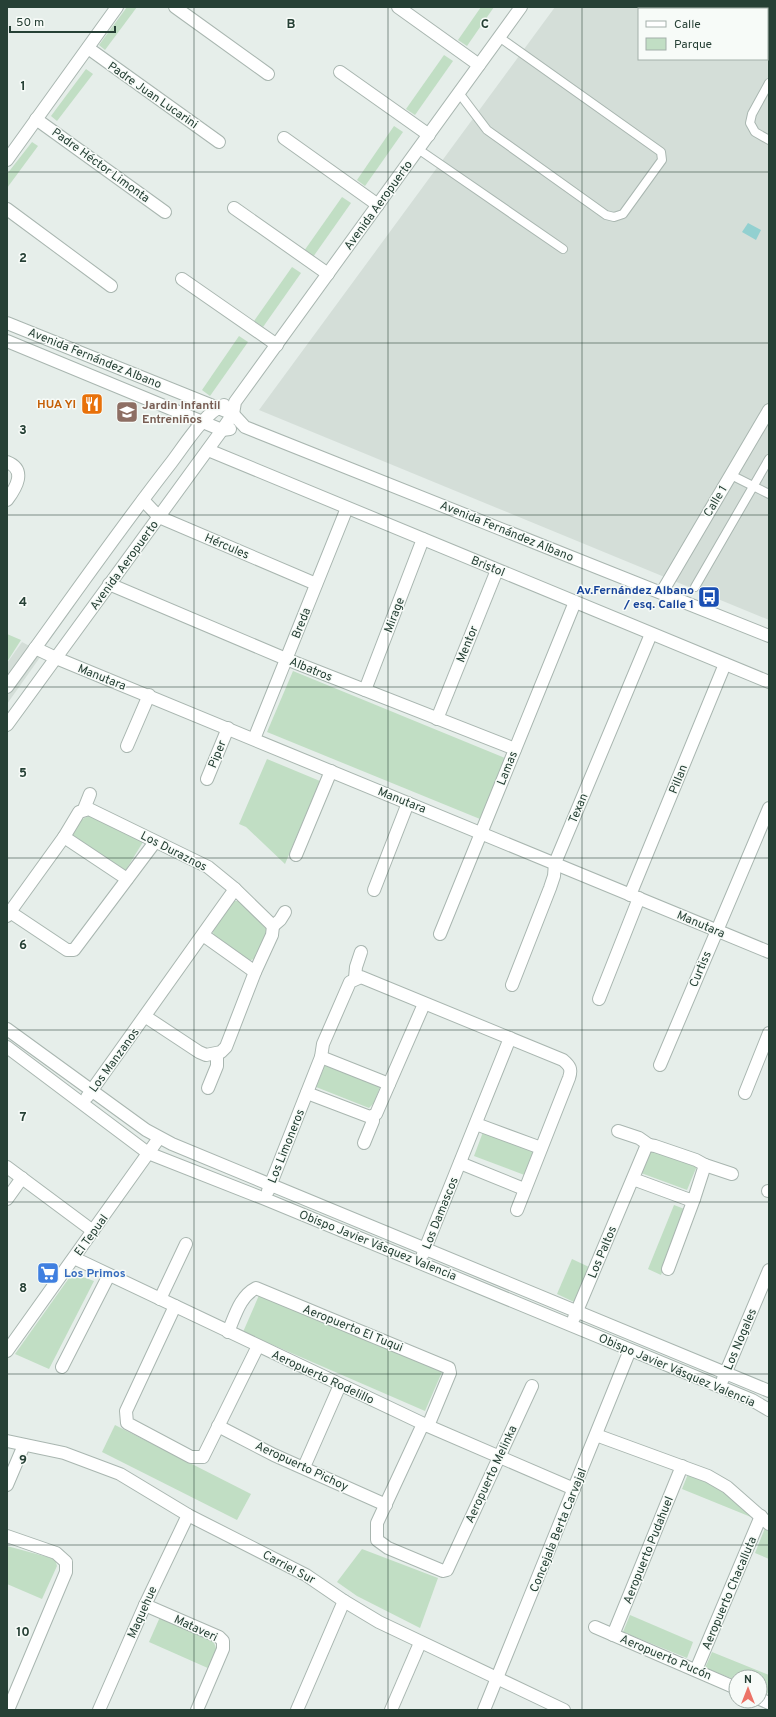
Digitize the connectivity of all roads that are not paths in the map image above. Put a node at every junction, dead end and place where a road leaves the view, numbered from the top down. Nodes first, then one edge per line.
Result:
1 (117, 7) edge
2 (175, 7) edge
3 (398, 7) edge
4 (521, 7) edge
5 (499, 37) junction
6 (88, 48) junction
7 (479, 65) junction
8 (340, 72) dead end
9 (268, 74) dead end
10 (769, 83) edge
11 (459, 93) junction
12 (36, 119) junction
13 (429, 135) junction
14 (284, 138) dead end
15 (769, 140) edge
16 (219, 142) dead end
17 (418, 149) junction
18 (7, 160) edge
19 (378, 204) junction
20 (234, 208) dead end
21 (7, 209) edge
22 (165, 212) dead end
23 (563, 249) dead end
24 (328, 274) junction
25 (182, 279) dead end
26 (111, 286) dead end
27 (7, 323) edge
28 (7, 341) edge
29 (277, 345) junction
30 (234, 402) junction
31 (217, 408) junction
32 (769, 410) edge
33 (233, 414) junction
34 (203, 422) junction
35 (245, 427) junction
36 (222, 430) junction
37 (208, 450) junction
38 (769, 459) edge
39 (7, 462) edge
40 (731, 475) junction
41 (753, 486) junction
42 (769, 494) edge
43 (7, 500) edge
44 (143, 500) junction
45 (347, 508) junction
46 (160, 516) junction
47 (423, 539) junction
48 (497, 570) junction
49 (110, 584) junction
50 (316, 584) junction
51 (695, 587) dead end
52 (662, 592) junction
53 (575, 602) junction
54 (651, 634) junction
55 (769, 636) edge
56 (35, 648) junction
57 (56, 658) junction
58 (286, 659) junction
59 (725, 664) junction
60 (769, 682) edge
61 (7, 686) edge
62 (365, 690) junction
63 (149, 696) junction
64 (437, 719) junction
65 (7, 725) edge
66 (228, 728) junction
67 (254, 739) junction
68 (127, 746) dead end
69 (515, 749) junction
70 (331, 771) junction
71 (207, 779) dead end
72 (90, 794) dead end
73 (408, 803) junction
74 (769, 808) edge
75 (84, 809) junction
76 (481, 833) junction
77 (64, 838) junction
78 (155, 842) junction
79 (296, 855) dead end
80 (556, 863) junction
81 (127, 879) junction
82 (235, 889) junction
83 (374, 890) dead end
84 (634, 896) junction
85 (285, 912) dead end
86 (8, 914) edge
87 (272, 926) junction
88 (716, 930) junction
89 (440, 934) dead end
90 (203, 935) junction
91 (361, 952) dead end
92 (769, 952) edge
93 (255, 972) junction
94 (355, 978) junction
95 (512, 985) dead end
96 (599, 999) dead end
97 (424, 1004) junction
98 (146, 1017) junction
99 (7, 1029) edge
100 (769, 1033) edge
101 (510, 1038) junction
102 (7, 1047) edge
103 (217, 1054) junction
104 (322, 1057) junction
105 (660, 1065) dead end
106 (389, 1084) junction
107 (208, 1088) dead end
108 (91, 1091) junction
109 (307, 1093) junction
110 (745, 1093) dead end
111 (83, 1103) junction
112 (373, 1116) junction
113 (476, 1124) junction
114 (618, 1131) dead end
115 (159, 1138) junction
116 (364, 1143) dead end
117 (649, 1145) junction
118 (541, 1148) junction
119 (148, 1153) junction
120 (460, 1163) junction
121 (705, 1165) junction
122 (7, 1167) edge
123 (732, 1174) dead end
124 (22, 1178) junction
125 (633, 1179) junction
126 (271, 1184) junction
127 (524, 1189) junction
128 (7, 1199) edge
129 (265, 1199) junction
130 (694, 1199) junction
131 (517, 1210) dead end
132 (93, 1231) junction
133 (186, 1244) dead end
134 (425, 1248) junction
135 (74, 1258) junction
136 (419, 1262) junction
137 (668, 1269) dead end
138 (769, 1270) edge
139 (109, 1275) junction
140 (160, 1299) junction
141 (175, 1306) junction
142 (577, 1311) junction
143 (571, 1325) junction
144 (228, 1332) junction
145 (258, 1346) junction
146 (7, 1350) edge
147 (630, 1350) junction
148 (62, 1367) dead end
149 (726, 1372) junction
150 (340, 1385) junction
151 (532, 1386) dead end
152 (720, 1386) junction
153 (769, 1391) edge
154 (769, 1410) edge
155 (425, 1425) junction
156 (218, 1426) junction
157 (596, 1435) junction
158 (7, 1441) edge
159 (24, 1445) junction
160 (499, 1457) junction
161 (682, 1466) junction
162 (304, 1467) junction
163 (7, 1485) edge
164 (574, 1489) junction
165 (386, 1505) junction
166 (188, 1515) junction
167 (765, 1520) edge
168 (7, 1536) edge
169 (344, 1601) junction
170 (145, 1605) junction
171 (595, 1627) dead end
172 (613, 1635) junction
173 (420, 1643) junction
174 (696, 1670) junction
175 (498, 1679) junction
176 (728, 1684) edge
177 (8, 1710) edge
178 (99, 1710) edge
179 (197, 1710) edge
180 (297, 1710) edge
181 (391, 1710) edge
182 (484, 1710) edge
183 (564, 1710) edge

1 - 6 street
2 - 9 street
3 - 7 street
4 - 5 street, Avenida Aeropuerto
5 - 7 street, Avenida Aeropuerto
5 - 11 lane
6 - 12 street
6 - 16 street, Padre Juan Lucarini
7 - 11 street, Avenida Aeropuerto
8 - 13 street
10 - 15 lane
11 - 13 street, Avenida Aeropuerto
12 - 18 street
12 - 22 street, Padre Héctor Limonta
13 - 17 street, Avenida Aeropuerto
14 - 19 street
17 - 19 street, Avenida Aeropuerto
17 - 23 lane
19 - 24 street, Avenida Aeropuerto
20 - 24 street
21 - 26 street
24 - 29 street, Avenida Aeropuerto
25 - 29 street
27 - 31 street, Avenida Fernández Albano
28 - 34 street, Avenida Fernández Albano
29 - 30 street, Avenida Aeropuerto
30 - 31 street, Avenida Aeropuerto
30 - 33 street, Avenida Aeropuerto
31 - 33 street, Avenida Fernández Albano
31 - 34 street, Avenida Aeropuerto
32 - 40 street, Calle 1
33 - 35 street, Avenida Fernández Albano
33 - 36 street, Avenida Aeropuerto
34 - 36 street, Avenida Fernández Albano
34 - 44 street, Avenida Aeropuerto
35 - 36 street, Avenida Fernández Albano
35 - 52 street, Avenida Fernández Albano
36 - 37 street, Avenida Aeropuerto
37 - 45 street, Bristol
37 - 46 street, Avenida Aeropuerto
38 - 41 lane
39 - 43 street
40 - 41 lane
40 - 52 street, Calle 1
41 - 42 lane
41 - 51 lane
44 - 46 street, Hércules
44 - 56 street, Avenida Aeropuerto
45 - 47 street, Bristol
45 - 50 street, Breda
46 - 49 street, Avenida Aeropuerto
46 - 50 street, Hércules
47 - 48 street, Bristol
47 - 62 street, Mirage
48 - 53 street, Bristol
48 - 64 street, Mentor
49 - 57 street, Avenida Aeropuerto
49 - 58 street, Albatros
50 - 58 street, Breda
52 - 55 street, Avenida Fernández Albano
53 - 54 street, Bristol
53 - 69 street, Lamas
54 - 59 street, Bristol
54 - 80 street, Texan
56 - 57 street, Manutara
56 - 61 street, Avenida Aeropuerto
57 - 63 street, Manutara
57 - 65 street, Avenida Aeropuerto
58 - 62 street, Albatros
58 - 67 street, Breda
59 - 60 street, Bristol
59 - 84 street, Pillan
62 - 64 street, Albatros
63 - 66 street, Manutara
63 - 68 street
64 - 69 street, Albatros
66 - 67 street, Manutara
66 - 71 street, Piper
67 - 70 street, Manutara
69 - 76 street, Lamas
70 - 73 street, Manutara
70 - 79 street
72 - 75 street
73 - 76 street, Manutara
73 - 83 street
74 - 88 street, Curtiss
75 - 77 street
75 - 78 street, Los Duraznos
76 - 80 street, Manutara
76 - 89 street, Lamas
77 - 81 street
77 - 86 street
78 - 81 street
78 - 82 street, Los Duraznos
80 - 84 street, Manutara
80 - 95 street, Texan
81 - 86 street
82 - 87 street, Los Duraznos
82 - 90 street, Los Manzanos
84 - 88 street, Manutara
84 - 96 street, Pillan
85 - 87 street
87 - 93 street
88 - 92 street, Manutara
88 - 105 street, Curtiss
90 - 93 street
90 - 98 street, Los Manzanos
91 - 94 street, Los Limoneros
93 - 103 street
94 - 97 street
94 - 104 street, Los Limoneros
97 - 101 street
97 - 106 street
98 - 103 street, Los Manzanos
98 - 108 street, Los Manzanos
99 - 108 street, Obispo Javier Vásquez Valencia
100 - 110 street
101 - 113 street, Los Damascos
101 - 118 street
102 - 111 street, Obispo Javier Vásquez Valencia
103 - 107 street
104 - 106 street
104 - 109 street, Los Limoneros
106 - 112 street
108 - 111 street, Los Manzanos
108 - 115 street, Obispo Javier Vásquez Valencia
109 - 112 street, Los Limoneros
109 - 126 street, Los Limoneros
111 - 119 street, Obispo Javier Vásquez Valencia
112 - 116 street
113 - 118 street
113 - 120 street, Los Damascos
114 - 117 street
115 - 119 street, El Tepual
115 - 126 street, Obispo Javier Vásquez Valencia
117 - 121 street
117 - 125 street, Los Paltos
118 - 127 street
119 - 129 street, Obispo Javier Vásquez Valencia
119 - 132 street, El Tepual
120 - 127 street, Los Damascos
120 - 134 street, Los Damascos
121 - 123 street
121 - 130 street
122 - 124 street
124 - 128 street
124 - 132 street
125 - 130 street
125 - 142 street, Los Paltos
126 - 129 street, Los Limoneros
126 - 134 street, Obispo Javier Vásquez Valencia
127 - 131 street
129 - 136 street, Obispo Javier Vásquez Valencia
130 - 137 street
132 - 135 street, El Tepual
133 - 140 street
134 - 136 street, Los Damascos
134 - 142 street, Obispo Javier Vásquez Valencia
135 - 139 street, Aeropuerto Rodelillo
135 - 146 street, El Tepual
136 - 143 street, Obispo Javier Vásquez Valencia
138 - 149 street, Los Nogales
139 - 140 street, Aeropuerto Rodelillo
139 - 148 street
140 - 141 street, Aeropuerto Rodelillo
141 - 144 street, Aeropuerto Rodelillo
141 - 156 street
142 - 143 street, Los Paltos
142 - 149 street, Obispo Javier Vásquez Valencia
143 - 147 street, Obispo Javier Vásquez Valencia
144 - 145 street, Aeropuerto Rodelillo
144 - 155 street, Aeropuerto El Tuqui
145 - 150 street, Aeropuerto Rodelillo
145 - 156 street
147 - 152 street, Obispo Javier Vásquez Valencia
147 - 157 street, Concejala Berta Carvajal
149 - 152 street, Los Nogales
149 - 153 street, Obispo Javier Vásquez Valencia
150 - 155 street, Aeropuerto Rodelillo
150 - 162 street
151 - 160 street, Aeropuerto Melinka
152 - 154 street, Obispo Javier Vásquez Valencia
155 - 160 street, Aeropuerto Rodelillo
155 - 165 street
156 - 162 street, Aeropuerto Pichoy
157 - 161 street
157 - 164 street, Concejala Berta Carvajal
158 - 159 street, Carriel Sur
159 - 163 street
159 - 166 street, Carriel Sur
160 - 164 street, Aeropuerto Rodelillo
160 - 165 street, Aeropuerto Melinka
161 - 167 street
161 - 172 street, Aeropuerto Pudahuel
162 - 165 street, Aeropuerto Pichoy
164 - 175 street, Concejala Berta Carvajal
166 - 169 street, Carriel Sur
166 - 170 street, Maquehue
167 - 174 street, Aeropuerto Chacalluta
168 - 177 street
169 - 173 street, Carriel Sur
169 - 180 street
170 - 178 street, Maquehue
170 - 179 street, Mataveri
171 - 172 street, Aeropuerto Pucón
172 - 174 street, Aeropuerto Pucón
173 - 175 street, Carriel Sur
173 - 181 street
174 - 176 street, Aeropuerto Pucón
175 - 182 street, Concejala Berta Carvajal
175 - 183 street, Carriel Sur

